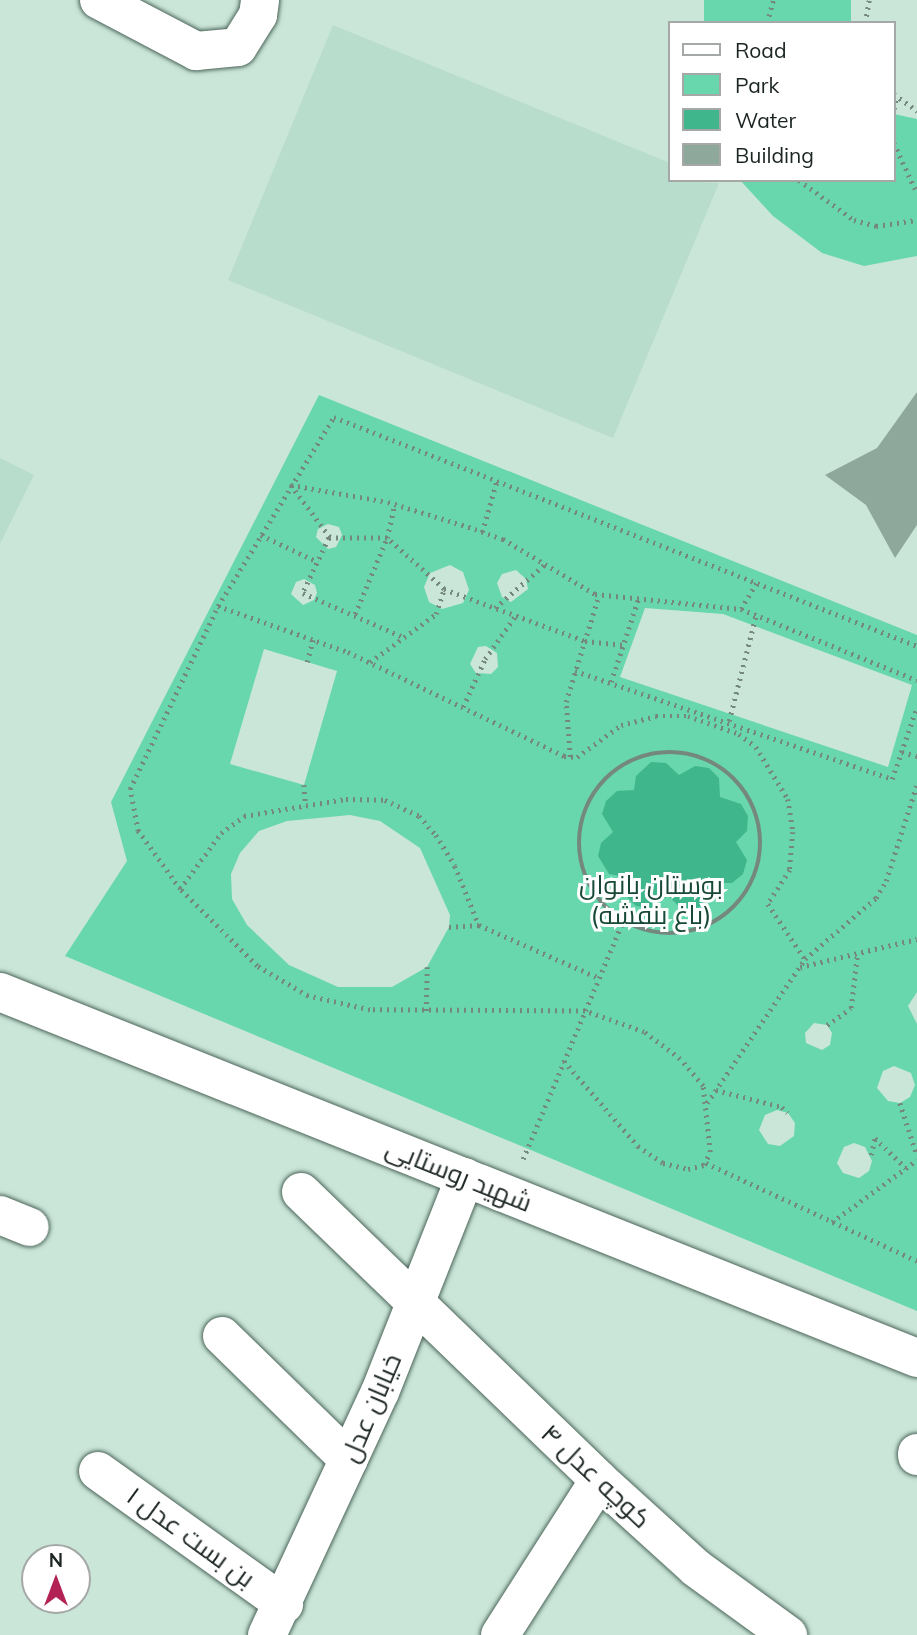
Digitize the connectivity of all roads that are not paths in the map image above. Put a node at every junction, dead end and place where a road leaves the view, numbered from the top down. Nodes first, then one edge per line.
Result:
1 (99, 0) edge
2 (260, 0) edge
3 (0, 992) edge
4 (465, 1177) junction
5 (301, 1192) dead end
6 (414, 1303) junction
7 (222, 1336) dead end
8 (917, 1358) edge
9 (349, 1460) junction
10 (98, 1471) dead end
11 (599, 1480) junction
12 (276, 1619) edge
13 (500, 1635) edge
14 (788, 1635) edge

1 - 2 street
3 - 4 street, شهید روستایی
4 - 6 street, خیابان عدل
4 - 8 street, شهید روستایی
5 - 6 street, کوچه عدل ۴
6 - 9 street, خیابان عدل
6 - 11 street, کوچه عدل ۴
7 - 9 street
9 - 12 street, خیابان عدل
10 - 12 street, بن بست عدل ۱
11 - 13 street
11 - 14 street, کوچه عدل ۴

